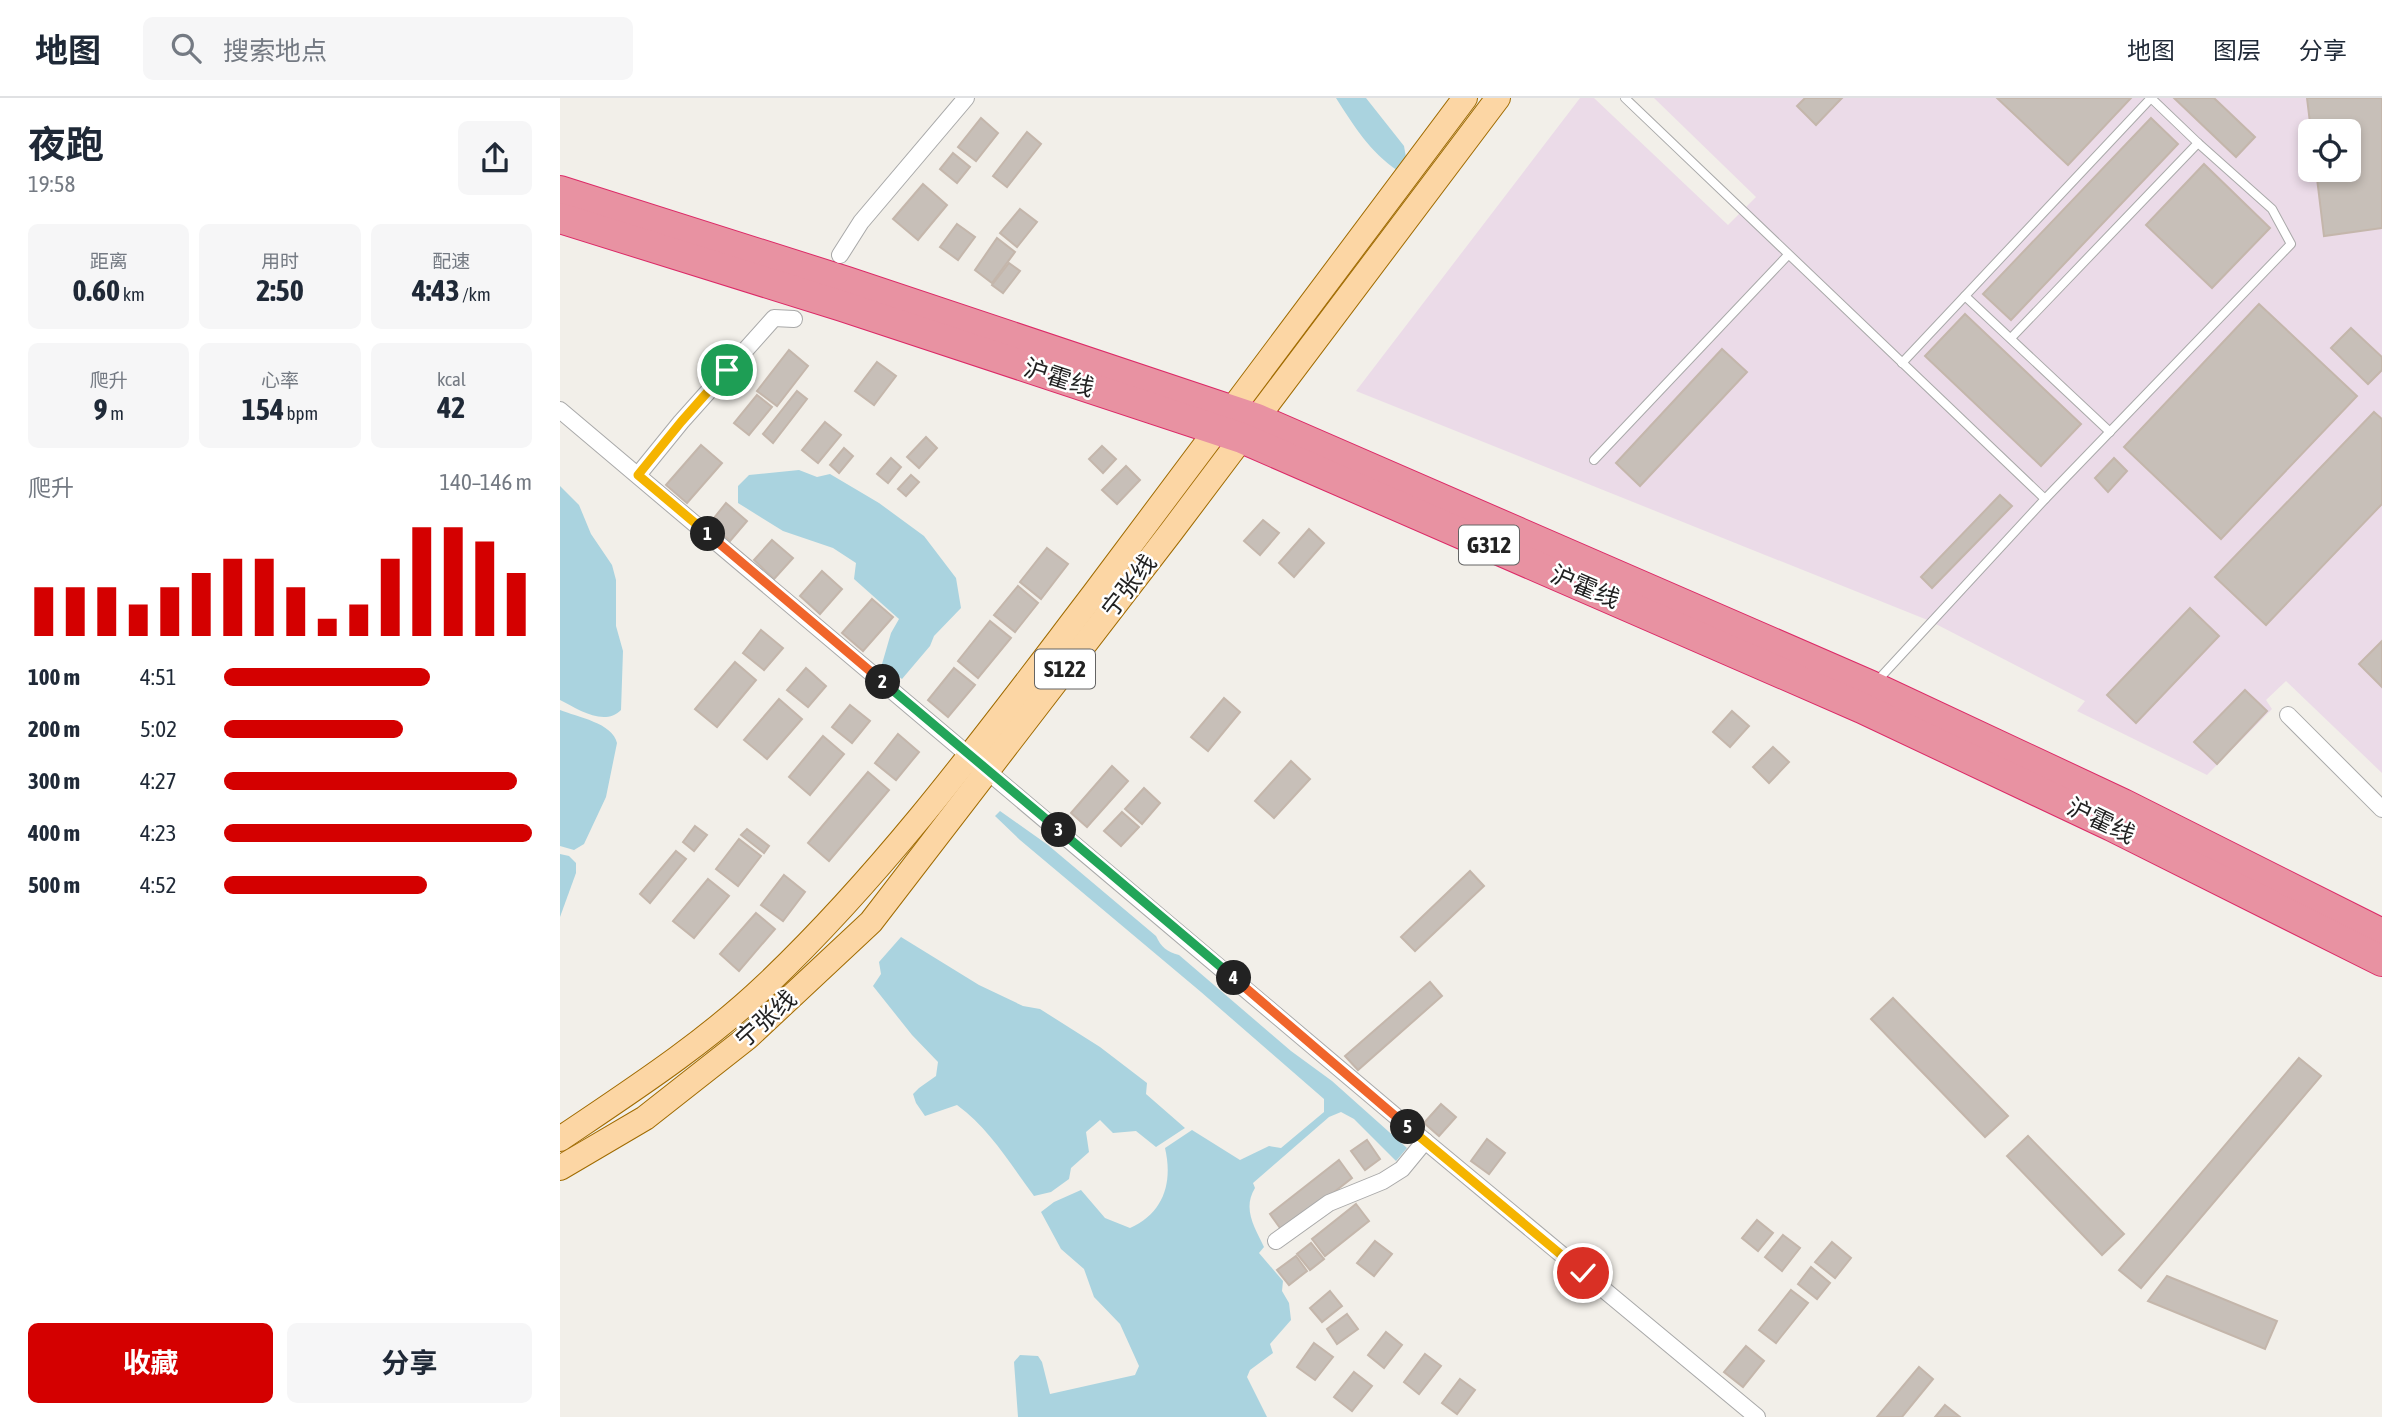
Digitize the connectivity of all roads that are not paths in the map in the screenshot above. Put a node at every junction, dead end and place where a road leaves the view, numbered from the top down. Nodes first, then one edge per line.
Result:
1 (966, 98) edge
2 (1465, 98) edge
3 (1499, 98) edge
4 (1625, 98) edge
5 (2151, 98) edge
6 (2198, 143) junction
7 (560, 191) edge
8 (560, 218) edge
9 (840, 255) dead end
10 (1788, 255) junction
11 (1965, 296) junction
12 (794, 318) dead end
13 (2011, 338) junction
14 (1902, 363) junction
15 (560, 410) edge
16 (1237, 425) junction
17 (2110, 432) junction
18 (1594, 460) dead end
19 (638, 475) junction
20 (2045, 499) junction
21 (1867, 697) junction
22 (2287, 715) dead end
23 (979, 763) junction
24 (2382, 809) edge
25 (2382, 934) edge
26 (2382, 961) edge
27 (560, 1139) edge
28 (1425, 1141) junction
29 (560, 1168) edge
30 (1276, 1241) dead end
31 (1757, 1417) edge

1 - 9 street
2 - 16 main road, 宁张线 / S122
3 - 16 main road, 宁张线 / S122
4 - 10 lane
5 - 6 lane
5 - 11 lane
6 - 13 lane
6 - 17 lane
7 - 16 highway, 沪霍线 / G312
8 - 16 highway, 沪霍线 / G312
10 - 14 lane
10 - 18 lane
11 - 13 lane
11 - 14 lane
12 - 19 street
13 - 17 lane
14 - 20 lane
15 - 19 street
16 - 21 highway, 沪霍线 / G312
16 - 23 main road, 宁张线 / S122
17 - 20 lane
19 - 23 street
20 - 21 lane
21 - 25 highway, 沪霍线 / G312
21 - 26 highway, 沪霍线 / G312
22 - 24 street
23 - 27 main road, 宁张线 / S122
23 - 28 street
23 - 29 main road, 宁张线 / S122
28 - 30 street
28 - 31 street

